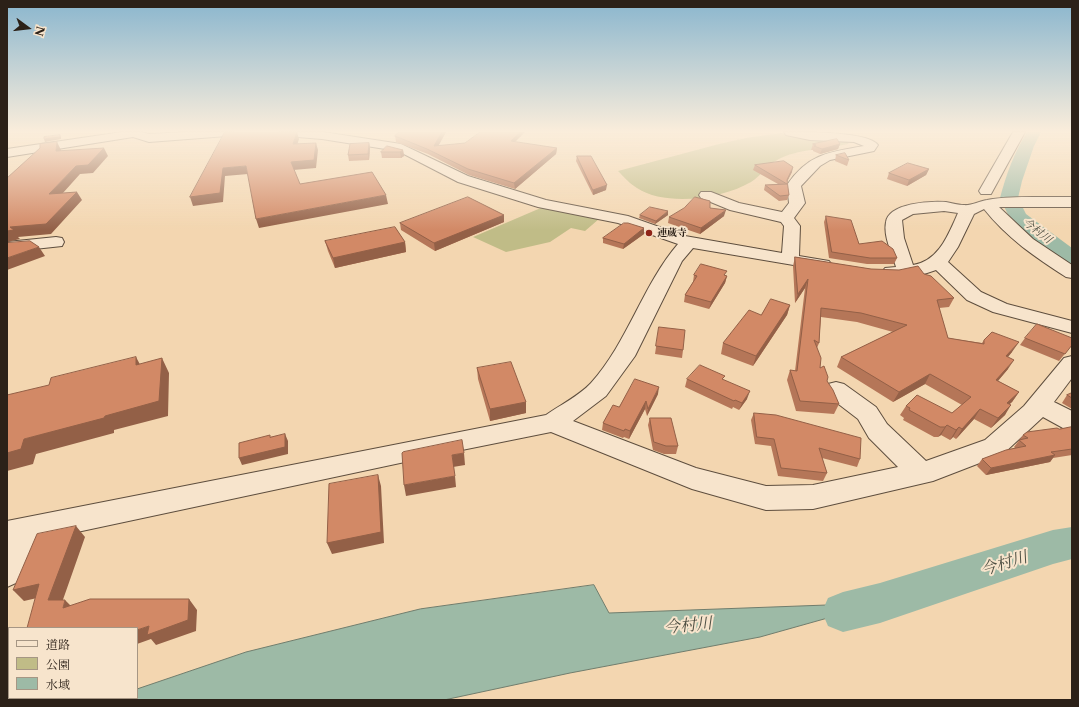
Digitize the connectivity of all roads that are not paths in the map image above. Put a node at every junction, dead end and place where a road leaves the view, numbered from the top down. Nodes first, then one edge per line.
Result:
1 (436, 165) edge
2 (813, 165) edge
3 (1004, 165) edge
4 (706, 195) dead end
5 (990, 200) junction
6 (1072, 202) edge
7 (967, 211) junction
8 (786, 218) junction
9 (56, 242) dead end
10 (688, 242) junction
11 (7, 247) edge
12 (790, 260) junction
13 (836, 267) edge
14 (922, 267) junction
15 (874, 272) edge
16 (1072, 273) edge
17 (1072, 327) edge
18 (1072, 363) edge
19 (836, 390) dead end
20 (1039, 404) junction
21 (1072, 422) edge
22 (553, 423) junction
23 (921, 472) junction
24 (16, 532) edge
25 (7, 572) edge

1 - 10 street
2 - 8 street
3 - 5 street
4 - 8 street
5 - 6 street
5 - 7 street
5 - 16 street
7 - 14 street
7 - 14 street
8 - 12 street
9 - 11 street
10 - 12 street
10 - 22 street
12 - 13 street
14 - 15 street
14 - 17 street
18 - 20 street
19 - 23 street
20 - 21 street
20 - 23 street
22 - 23 street
22 - 24 street
24 - 25 street

